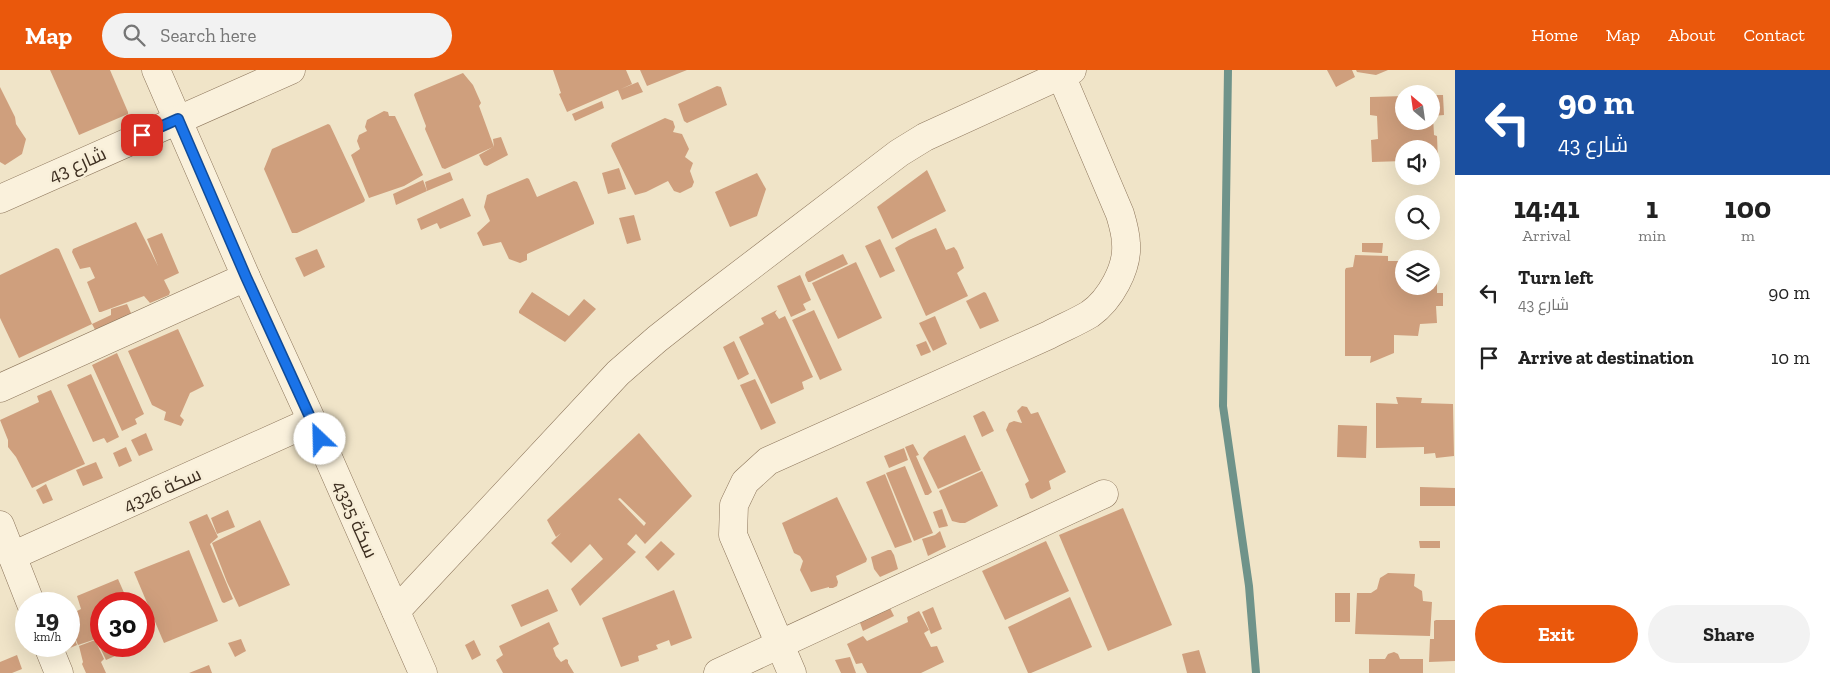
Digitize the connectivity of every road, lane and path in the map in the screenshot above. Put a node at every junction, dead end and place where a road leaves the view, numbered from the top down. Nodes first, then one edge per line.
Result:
1 (156, 70) edge
2 (291, 70) edge
3 (1066, 72) edge
4 (178, 119) junction
5 (0, 199) edge
6 (246, 277) junction
7 (0, 388) edge
8 (312, 422) junction
9 (1104, 494) dead end
10 (0, 525) edge
11 (12, 556) junction
12 (26, 592) edge
13 (396, 611) junction
14 (780, 646) junction
15 (52, 657) edge
16 (59, 673) edge
17 (423, 673) edge
18 (718, 673) edge
19 (792, 673) edge

1 - 4 street, سكة 4325
2 - 4 street, شارع 43
3 - 13 street
3 - 14 street
4 - 5 street, شارع 43
4 - 6 street, سكة 4325
6 - 7 street
6 - 8 street, سكة 4325
8 - 11 street, سكة 4326
8 - 13 street, سكة 4325
9 - 14 street
10 - 11 street
11 - 12 street
13 - 17 street, سكة 4325
14 - 18 street
14 - 19 street
15 - 16 street

